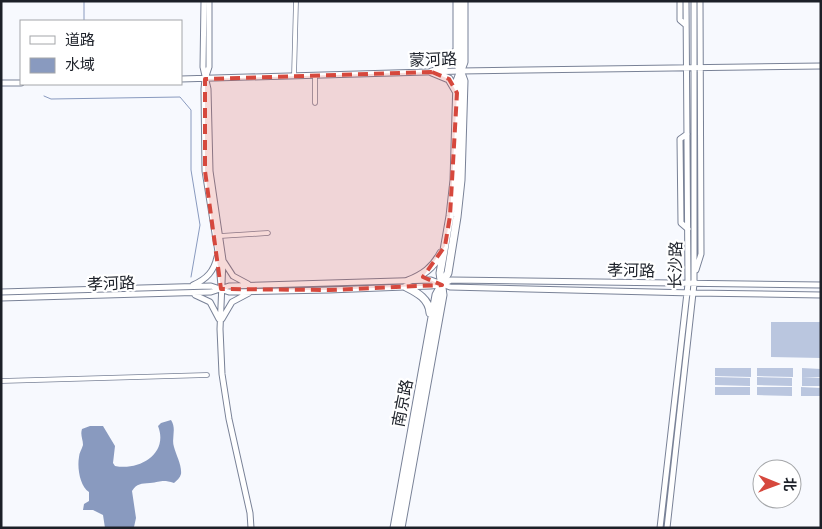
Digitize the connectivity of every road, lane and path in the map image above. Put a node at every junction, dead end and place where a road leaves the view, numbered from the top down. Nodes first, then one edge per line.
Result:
1 (204, 1) edge
2 (209, 1) edge
3 (296, 1) edge
4 (457, 1) edge
5 (464, 1) edge
6 (680, 1) edge
7 (686, 1) edge
8 (694, 1) edge
9 (700, 1) edge
10 (686, 25) junction
11 (457, 47) junction
12 (821, 66) edge
13 (686, 67) junction
14 (694, 67) junction
15 (700, 67) junction
16 (461, 70) junction
17 (432, 72) junction
18 (294, 76) junction
19 (315, 76) junction
20 (182, 79) edge
21 (205, 79) junction
22 (1, 83) edge
23 (20, 83) edge
24 (457, 93) junction
25 (315, 103) dead end
26 (694, 112) junction
27 (701, 119) junction
28 (687, 134) junction
29 (702, 194) junction
30 (694, 200) junction
31 (688, 228) junction
32 (268, 233) dead end
33 (220, 236) junction
34 (445, 246) junction
35 (218, 252) junction
36 (223, 260) junction
37 (694, 275) junction
38 (407, 284) junction
39 (691, 284) junction
40 (442, 285) junction
41 (821, 285) edge
42 (253, 286) junction
43 (221, 289) junction
44 (189, 290) junction
45 (1, 292) edge
46 (251, 292) junction
47 (690, 293) junction
48 (821, 294) edge
49 (1, 298) edge
50 (431, 320) junction
51 (220, 321) junction
52 (207, 375) dead end
53 (1, 381) edge
54 (251, 528) edge
55 (394, 528) edge
56 (401, 528) edge
57 (660, 528) edge
58 (667, 528) edge

1 - 21 main road
2 - 21 main road
3 - 18 street
4 - 11 highway, 南京路
5 - 16 highway, 南京路
6 - 10 main road
7 - 10 main road, 长沙路
8 - 14 main road, 长沙路
9 - 15 main road
10 - 13 main road, 长沙路
11 - 16 highway, 南京路
11 - 17 highway
12 - 15 main road, 蒙河路
13 - 14 main road, 蒙河路
13 - 16 main road, 蒙河路
13 - 28 main road, 长沙路
14 - 15 main road, 蒙河路
14 - 26 main road, 长沙路
15 - 27 main road
16 - 17 main road, 蒙河路
16 - 24 highway, 南京路
16 - 40 highway, 南京路
17 - 19 main road, 蒙河路
17 - 24 highway
18 - 19 main road, 蒙河路
18 - 21 main road, 蒙河路
19 - 25 street
20 - 21 main road, 蒙河路
21 - 33 main road
21 - 35 main road
22 - 23 main road
24 - 34 highway, 南京路
26 - 27 main road
26 - 30 main road, 长沙路
27 - 29 main road
28 - 31 main road, 长沙路
28 - 31 main road
29 - 30 main road
29 - 37 main road
30 - 37 main road, 长沙路
31 - 39 main road, 长沙路
32 - 33 street
33 - 36 main road
34 - 38 highway
34 - 40 highway, 南京路
35 - 43 main road
35 - 44 main road
36 - 42 main road
36 - 43 main road
37 - 39 main road, 长沙路
38 - 40 main road, 孝河路
38 - 42 main road, 孝河路
38 - 46 main road, 孝河路
38 - 50 highway
39 - 40 main road, 孝河路
39 - 41 main road, 孝河路
39 - 47 main road, 长沙路
40 - 47 main road, 孝河路
40 - 50 highway, 南京路
40 - 56 highway, 南京路
42 - 43 main road, 孝河路
43 - 44 main road, 孝河路
43 - 46 main road, 孝河路
43 - 51 main road
44 - 45 main road, 孝河路
44 - 49 main road, 孝河路
44 - 51 main road
46 - 51 main road
47 - 48 main road, 孝河路
47 - 57 main road, 长沙路
47 - 58 main road, 长沙路
50 - 55 highway, 南京路
51 - 54 main road
52 - 53 street

